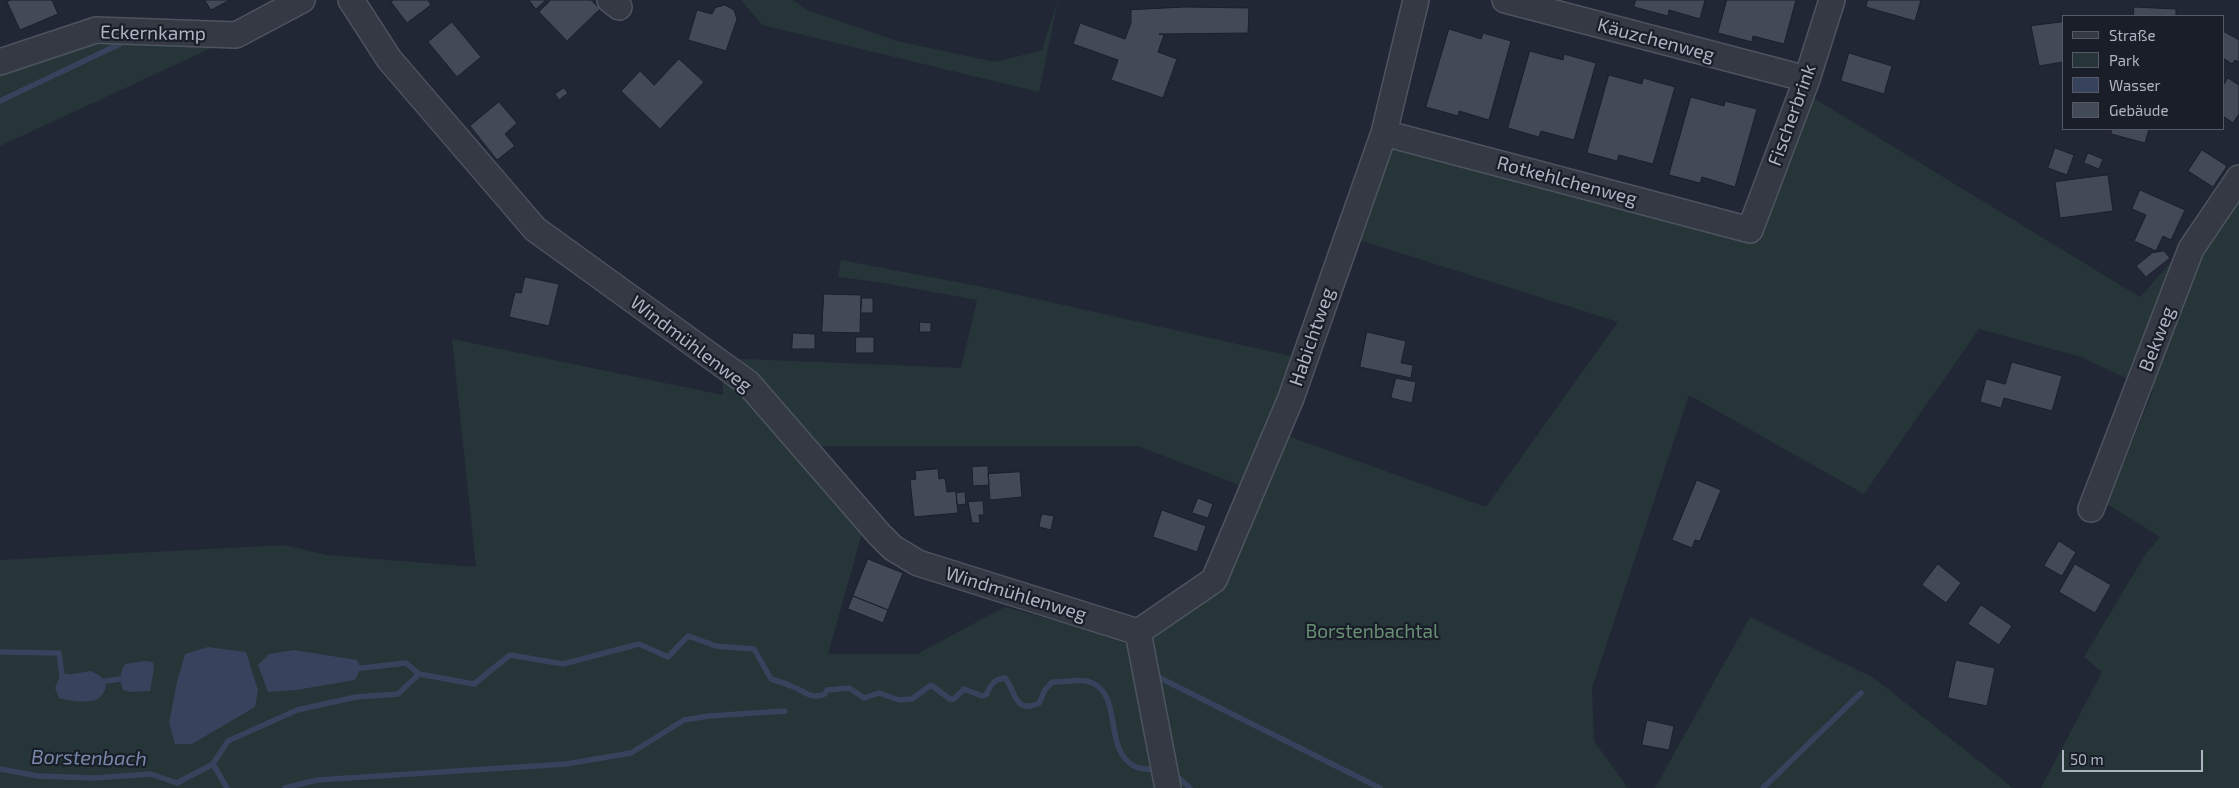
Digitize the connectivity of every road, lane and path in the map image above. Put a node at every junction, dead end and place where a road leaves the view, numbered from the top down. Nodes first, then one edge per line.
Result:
1 (302, 0) edge
2 (351, 0) edge
3 (1416, 0) edge
4 (1505, 0) edge
5 (1832, 0) edge
6 (0, 62) edge
7 (1807, 79) junction
8 (1384, 133) junction
9 (2239, 178) edge
10 (1750, 230) joint
11 (2091, 509) dead end
12 (1138, 632) junction
13 (1168, 788) edge

1 - 6 street, Eckernkamp
2 - 12 street, Windmühlenweg
3 - 8 street, Habichtweg
4 - 7 street, Käuzchenweg
5 - 7 street, Fischerbrink
7 - 10 street, Fischerbrink
8 - 10 street, Rotkehlchenweg
8 - 12 street, Habichtweg
9 - 11 street, Bekweg
12 - 13 street

